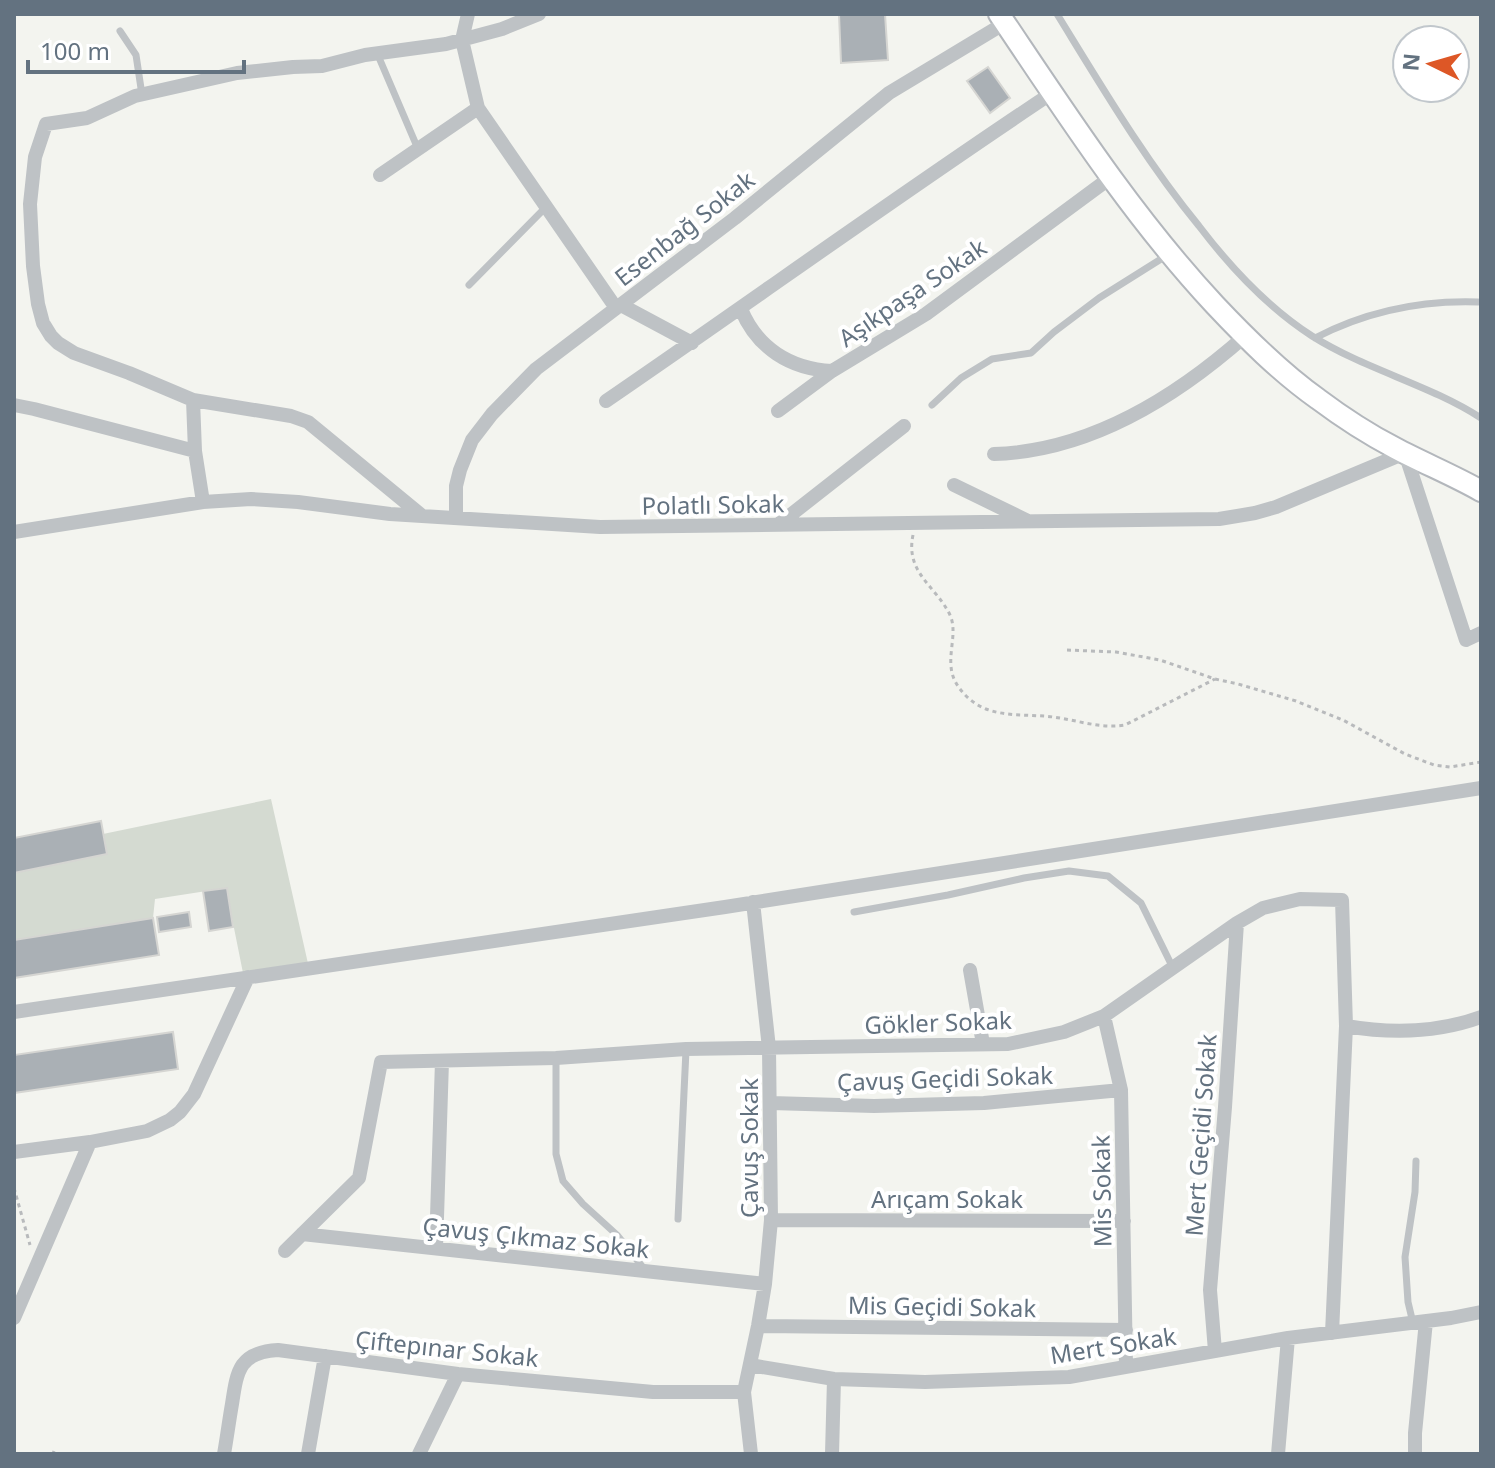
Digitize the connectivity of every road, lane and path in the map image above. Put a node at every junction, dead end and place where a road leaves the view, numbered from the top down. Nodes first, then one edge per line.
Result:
1 (468, 14) edge
2 (539, 14) edge
3 (1057, 14) edge
4 (1002, 19) edge
5 (120, 31) dead end
6 (462, 40) junction
7 (377, 53) junction
8 (1052, 93) junction
9 (142, 95) junction
10 (478, 108) junction
11 (418, 149) junction
12 (380, 175) dead end
13 (1110, 178) junction
14 (546, 207) junction
15 (1170, 253) junction
16 (469, 285) dead end
17 (1478, 302) dead end
18 (618, 306) junction
19 (741, 309) junction
20 (1245, 336) junction
21 (1315, 338) junction
22 (692, 343) junction
23 (832, 371) junction
24 (193, 400) junction
25 (606, 401) dead end
26 (14, 405) edge
27 (932, 405) dead end
28 (778, 411) dead end
29 (1481, 418) edge
30 (904, 426) dead end
31 (195, 451) junction
32 (1405, 453) junction
33 (994, 454) dead end
34 (954, 485) dead end
35 (1481, 491) edge
36 (203, 502) junction
37 (422, 515) junction
38 (456, 518) junction
39 (1027, 521) junction
40 (917, 523) junction
41 (778, 524) junction
42 (14, 532) edge
43 (1481, 633) edge
44 (1067, 650) dead end
45 (1215, 679) junction
46 (1481, 762) edge
47 (1481, 788) edge
48 (753, 902) junction
49 (854, 912) dead end
50 (1237, 923) junction
51 (1173, 968) junction
52 (970, 970) dead end
53 (248, 977) junction
54 (14, 1012) edge
55 (1104, 1016) junction
56 (1481, 1017) edge
57 (1346, 1026) junction
58 (983, 1044) junction
59 (769, 1048) junction
60 (686, 1049) junction
61 (556, 1058) junction
62 (442, 1061) junction
63 (1121, 1090) junction
64 (771, 1103) junction
65 (90, 1142) junction
66 (14, 1152) edge
67 (1416, 1161) dead end
68 (14, 1188) edge
69 (678, 1219) dead end
70 (771, 1220) junction
71 (1124, 1221) junction
72 (302, 1234) junction
73 (436, 1248) junction
74 (285, 1251) dead end
75 (36, 1268) junction
76 (647, 1271) junction
77 (765, 1284) junction
78 (1481, 1312) edge
79 (14, 1318) edge
80 (1419, 1322) junction
81 (758, 1326) junction
82 (1126, 1330) junction
83 (1332, 1333) junction
84 (1288, 1338) junction
85 (1215, 1351) junction
86 (325, 1356) junction
87 (750, 1365) junction
88 (1126, 1366) junction
89 (458, 1374) junction
90 (834, 1379) junction
91 (744, 1392) junction
92 (224, 1454) edge
93 (308, 1454) edge
94 (419, 1454) edge
95 (751, 1454) edge
96 (832, 1454) edge
97 (1278, 1454) edge
98 (1415, 1454) edge

1 - 6 street
2 - 6 street
3 - 21 lane
4 - 8 street
4 - 18 street, Esenbağ Sokak
5 - 9 lane
6 - 7 street
6 - 10 street
7 - 9 street
7 - 11 lane
8 - 13 street
8 - 19 street
9 - 24 street
10 - 11 street
10 - 14 street
11 - 12 street
13 - 15 street
13 - 23 street, Aşıkpaşa Sokak
14 - 16 lane
14 - 18 street
15 - 20 street
15 - 27 lane
17 - 21 lane
18 - 22 street
18 - 38 street, Esenbağ Sokak
19 - 22 street
19 - 23 street, Aşıkpaşa Sokak
20 - 32 street
20 - 33 street
21 - 29 lane
22 - 25 street
23 - 28 street
24 - 31 street
24 - 37 street
26 - 31 street
30 - 41 street
31 - 36 street
32 - 35 street
32 - 39 street, Polatlı Sokak
32 - 43 street
34 - 39 street
36 - 37 street, Polatlı Sokak
36 - 42 street, Polatlı Sokak
37 - 38 street, Polatlı Sokak
38 - 41 street, Polatlı Sokak
39 - 40 street, Polatlı Sokak
40 - 41 street, Polatlı Sokak
40 - 45 path
44 - 45 path
45 - 46 path
47 - 48 street
48 - 53 street
48 - 59 street, Çavuş Sokak
49 - 51 lane
50 - 51 street, Gökler Sokak
50 - 57 street, Gökler Sokak
50 - 85 street, Mert Geçidi Sokak
51 - 55 street, Gökler Sokak
52 - 58 street
53 - 54 street
53 - 65 street
55 - 58 street, Gökler Sokak
55 - 63 street, Mis Sokak
56 - 57 street
57 - 83 street, Gökler Sokak
58 - 59 street, Gökler Sokak
59 - 60 street, Gökler Sokak
59 - 64 street, Çavuş Sokak
60 - 61 street, Gökler Sokak
60 - 69 lane
61 - 62 street, Gökler Sokak
61 - 76 lane
62 - 72 street, Gökler Sokak
62 - 73 street
63 - 64 street, Çavuş Geçidi Sokak
63 - 71 street, Mis Sokak
64 - 70 street, Çavuş Sokak
65 - 66 street
65 - 75 street
67 - 80 lane
68 - 75 path
70 - 71 street, Arıçam Sokak
70 - 77 street, Çavuş Sokak
71 - 82 street, Mis Sokak
72 - 73 street, Çavuş Çıkmaz Sokak
72 - 74 street, Gökler Sokak
73 - 76 street, Çavuş Çıkmaz Sokak
75 - 79 street
76 - 77 street, Çavuş Çıkmaz Sokak
77 - 81 street, Çavuş Sokak
78 - 80 street, Mert Sokak
80 - 83 street, Mert Sokak
80 - 98 street
81 - 82 street, Mis Geçidi Sokak
81 - 87 street, Çavuş Sokak
82 - 88 street, Mis Sokak
83 - 84 street, Mert Sokak
84 - 85 street, Mert Sokak
84 - 97 street
85 - 88 street, Mert Sokak
86 - 89 street, Çiftepınar Sokak
86 - 92 street, Çiftepınar Sokak
86 - 93 street
87 - 90 street, Mert Sokak
87 - 91 street, Çavuş Sokak
88 - 90 street, Mert Sokak
89 - 91 street, Çiftepınar Sokak
89 - 94 street
90 - 96 street
91 - 95 street, Çavuş Sokak

